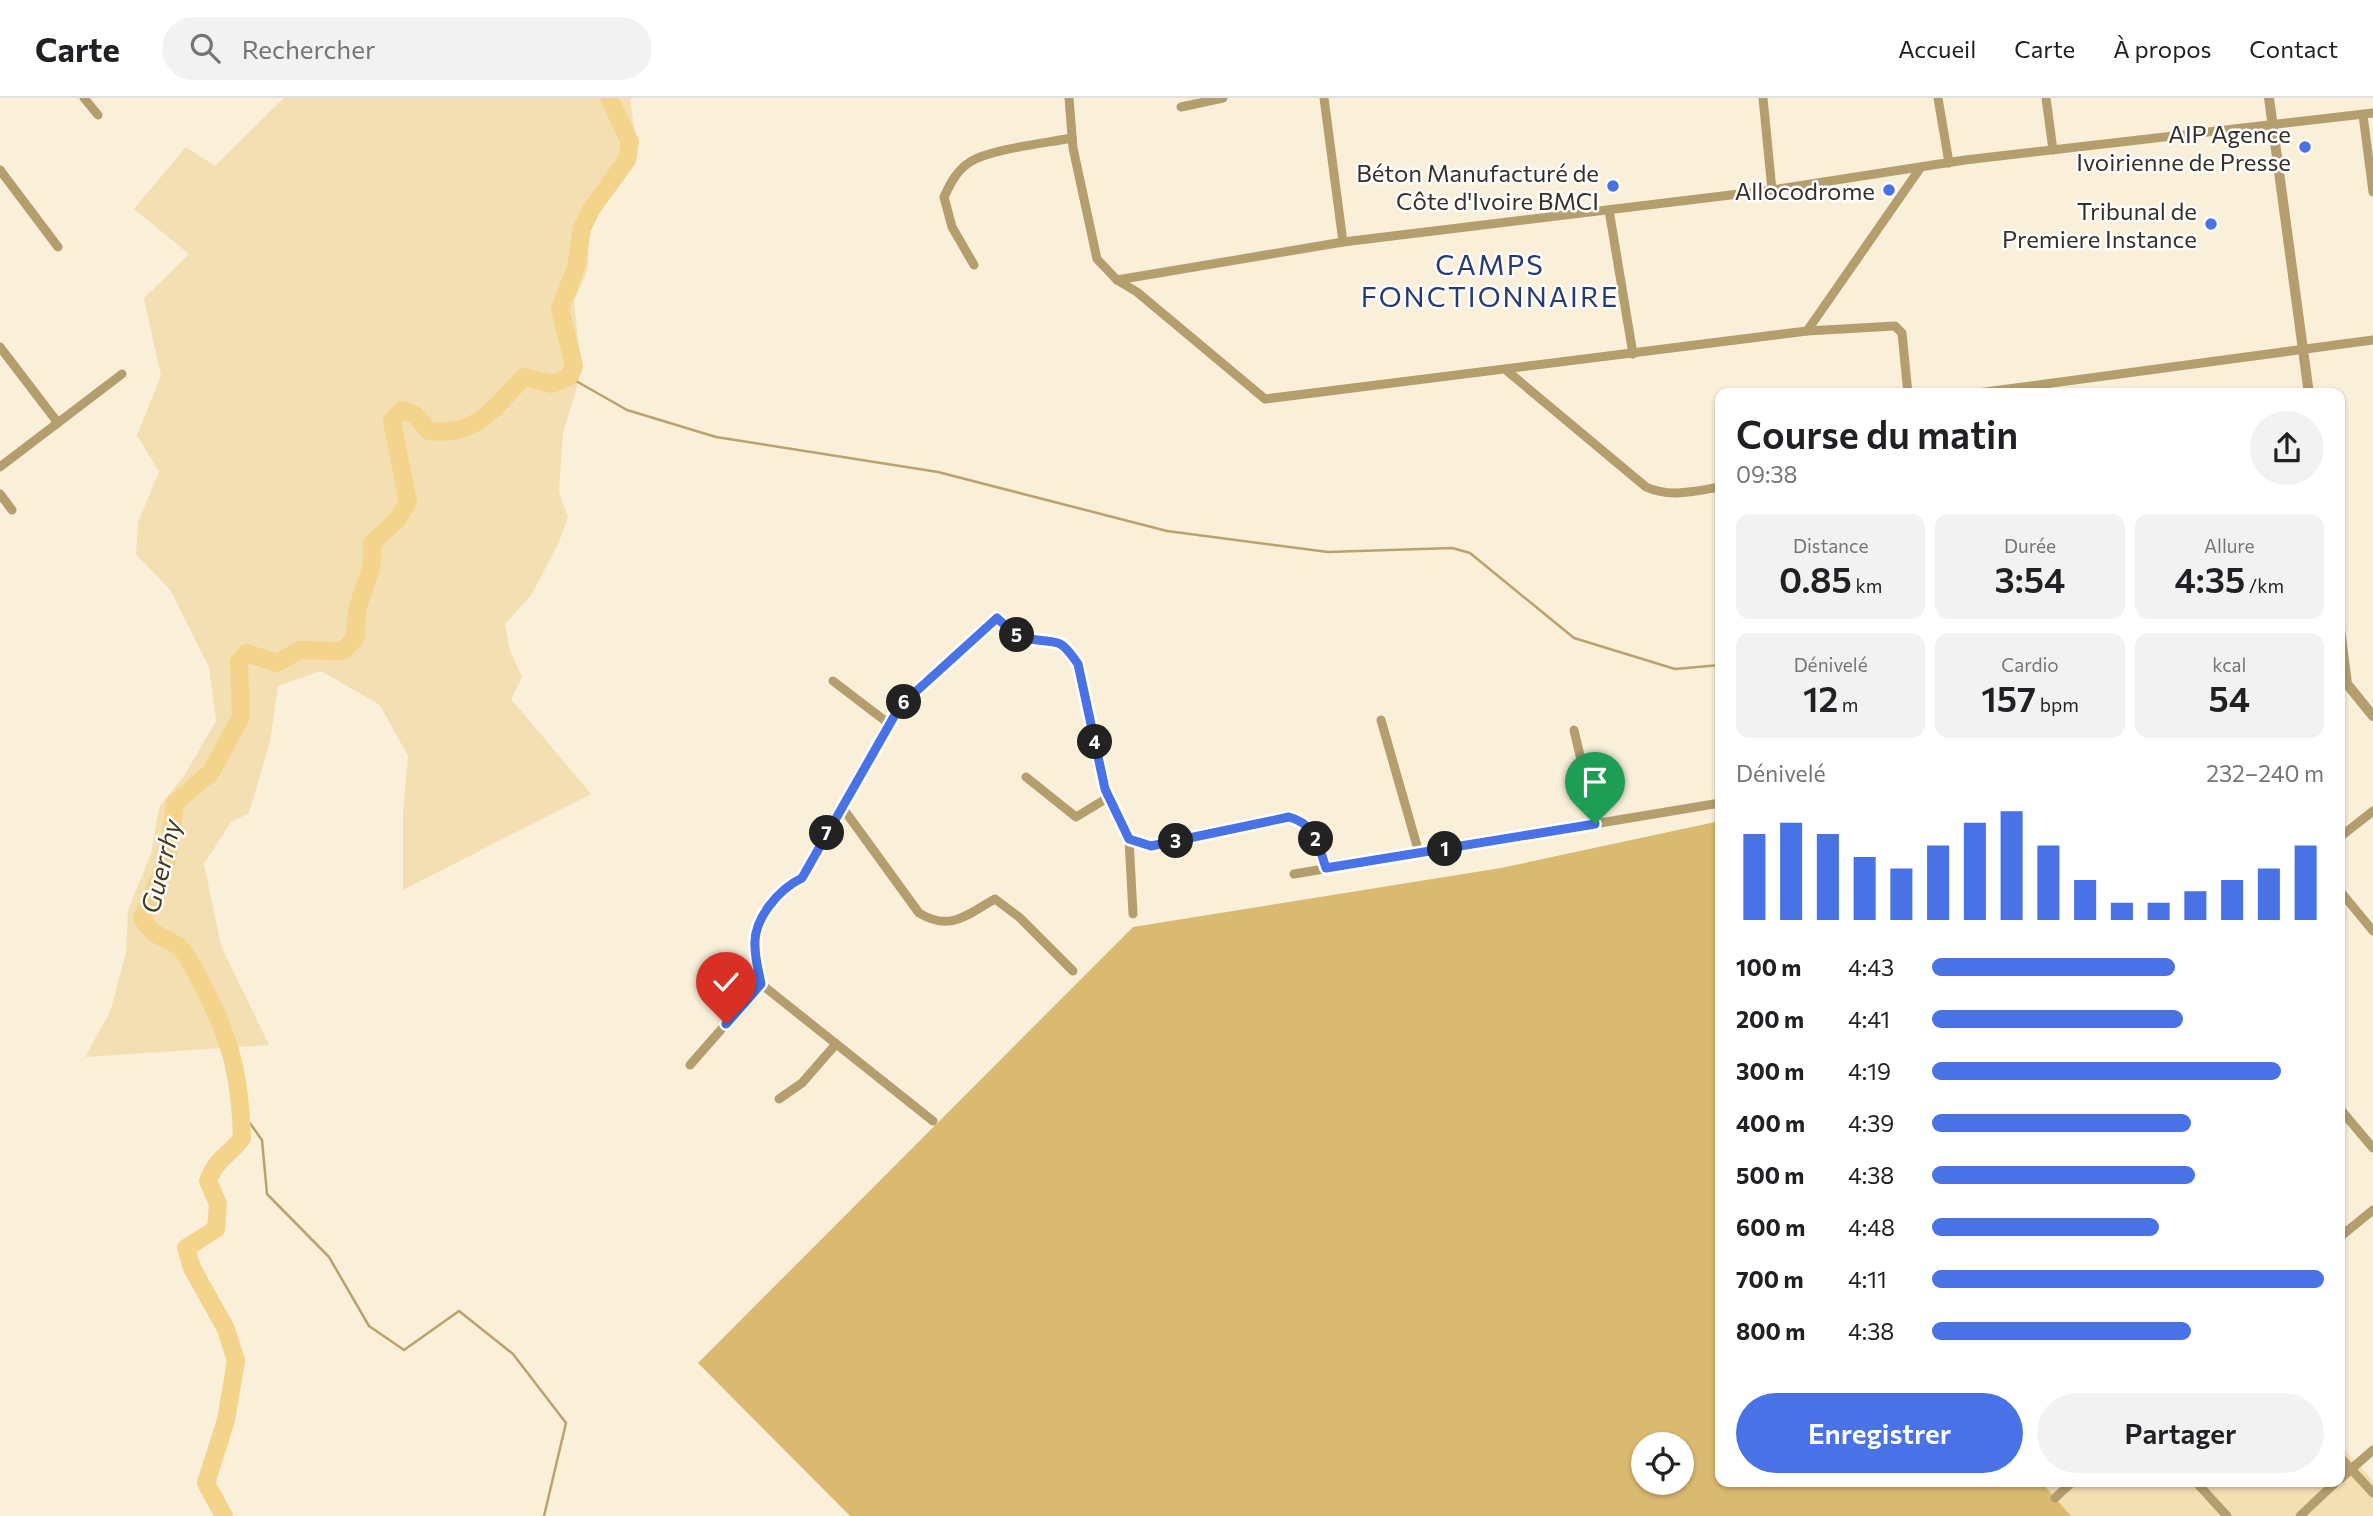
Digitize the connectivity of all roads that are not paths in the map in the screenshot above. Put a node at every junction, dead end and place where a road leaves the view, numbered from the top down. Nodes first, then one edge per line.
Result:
1 (84, 98) edge
2 (1069, 98) edge
3 (1223, 98) edge
4 (1324, 98) edge
5 (1763, 98) edge
6 (1938, 98) edge
7 (2046, 98) edge
8 (2269, 98) edge
9 (1181, 107) dead end
10 (2368, 114) edge
11 (98, 115) dead end
12 (2272, 123) junction
13 (1072, 138) junction
14 (2053, 150) junction
15 (1948, 163) junction
16 (1921, 167) junction
17 (0, 170) edge
18 (1772, 190) junction
19 (2373, 192) edge
20 (1609, 210) junction
21 (1343, 242) junction
22 (58, 247) dead end
23 (974, 265) dead end
24 (1117, 280) junction
25 (1807, 331) junction
26 (2373, 340) edge
27 (0, 347) edge
28 (2304, 350) junction
29 (1633, 354) junction
30 (1506, 370) junction
31 (122, 374) dead end
32 (1907, 388) edge
33 (2045, 388) edge
34 (2308, 388) edge
35 (58, 423) junction
36 (0, 467) edge
37 (1715, 488) edge
38 (0, 495) edge
39 (12, 510) dead end
40 (2345, 669) edge
41 (833, 681) dead end
42 (2373, 716) edge
43 (1381, 720) dead end
44 (888, 723) junction
45 (1574, 730) dead end
46 (1026, 777) dead end
47 (1109, 797) junction
48 (1715, 804) edge
49 (842, 807) junction
50 (2373, 811) edge
51 (1595, 824) junction
52 (2345, 833) edge
53 (1129, 839) junction
54 (1419, 853) junction
55 (1326, 868) junction
56 (1294, 874) dead end
57 (2345, 897) edge
58 (1133, 915) dead end
59 (2373, 931) edge
60 (1073, 971) dead end
61 (761, 984) junction
62 (836, 1044) junction
63 (690, 1065) dead end
64 (779, 1099) dead end
65 (2345, 1115) edge
66 (933, 1121) dead end
67 (2373, 1148) edge
68 (2373, 1210) edge
69 (2345, 1233) edge
70 (2373, 1450) edge
71 (2345, 1463) edge
72 (2350, 1469) junction
73 (2345, 1474) edge
74 (2066, 1487) edge
75 (2201, 1487) edge
76 (2331, 1487) edge
77 (2373, 1493) edge
78 (2055, 1498) dead end
79 (2227, 1516) edge
80 (2300, 1516) edge

1 - 11 street
2 - 13 street
3 - 9 street
4 - 21 street
5 - 18 street
6 - 15 street
7 - 14 street
8 - 12 street
10 - 12 street
10 - 19 street
12 - 14 street
12 - 28 street
13 - 23 street
13 - 24 street
14 - 15 street
15 - 16 street
16 - 18 street
16 - 25 street
17 - 22 street
18 - 20 street
20 - 21 street
20 - 29 street
21 - 24 street
24 - 30 street
25 - 29 street
25 - 32 street
26 - 28 street
27 - 35 street
28 - 33 street
28 - 34 street
29 - 30 street
30 - 37 street
31 - 35 street
35 - 36 street
38 - 39 street
40 - 42 street
41 - 44 street
43 - 54 street
44 - 47 street
44 - 49 street
45 - 51 street
46 - 47 street
47 - 53 street
48 - 51 street
49 - 60 street
49 - 61 street
50 - 52 street
51 - 54 street
53 - 55 street
53 - 58 street
54 - 55 street
55 - 56 street
57 - 59 street
61 - 62 street
61 - 63 street
62 - 64 street
62 - 66 street
65 - 67 street
68 - 69 street
70 - 72 street
71 - 72 street
72 - 73 street
72 - 77 street
74 - 78 street
75 - 79 street
76 - 80 street

